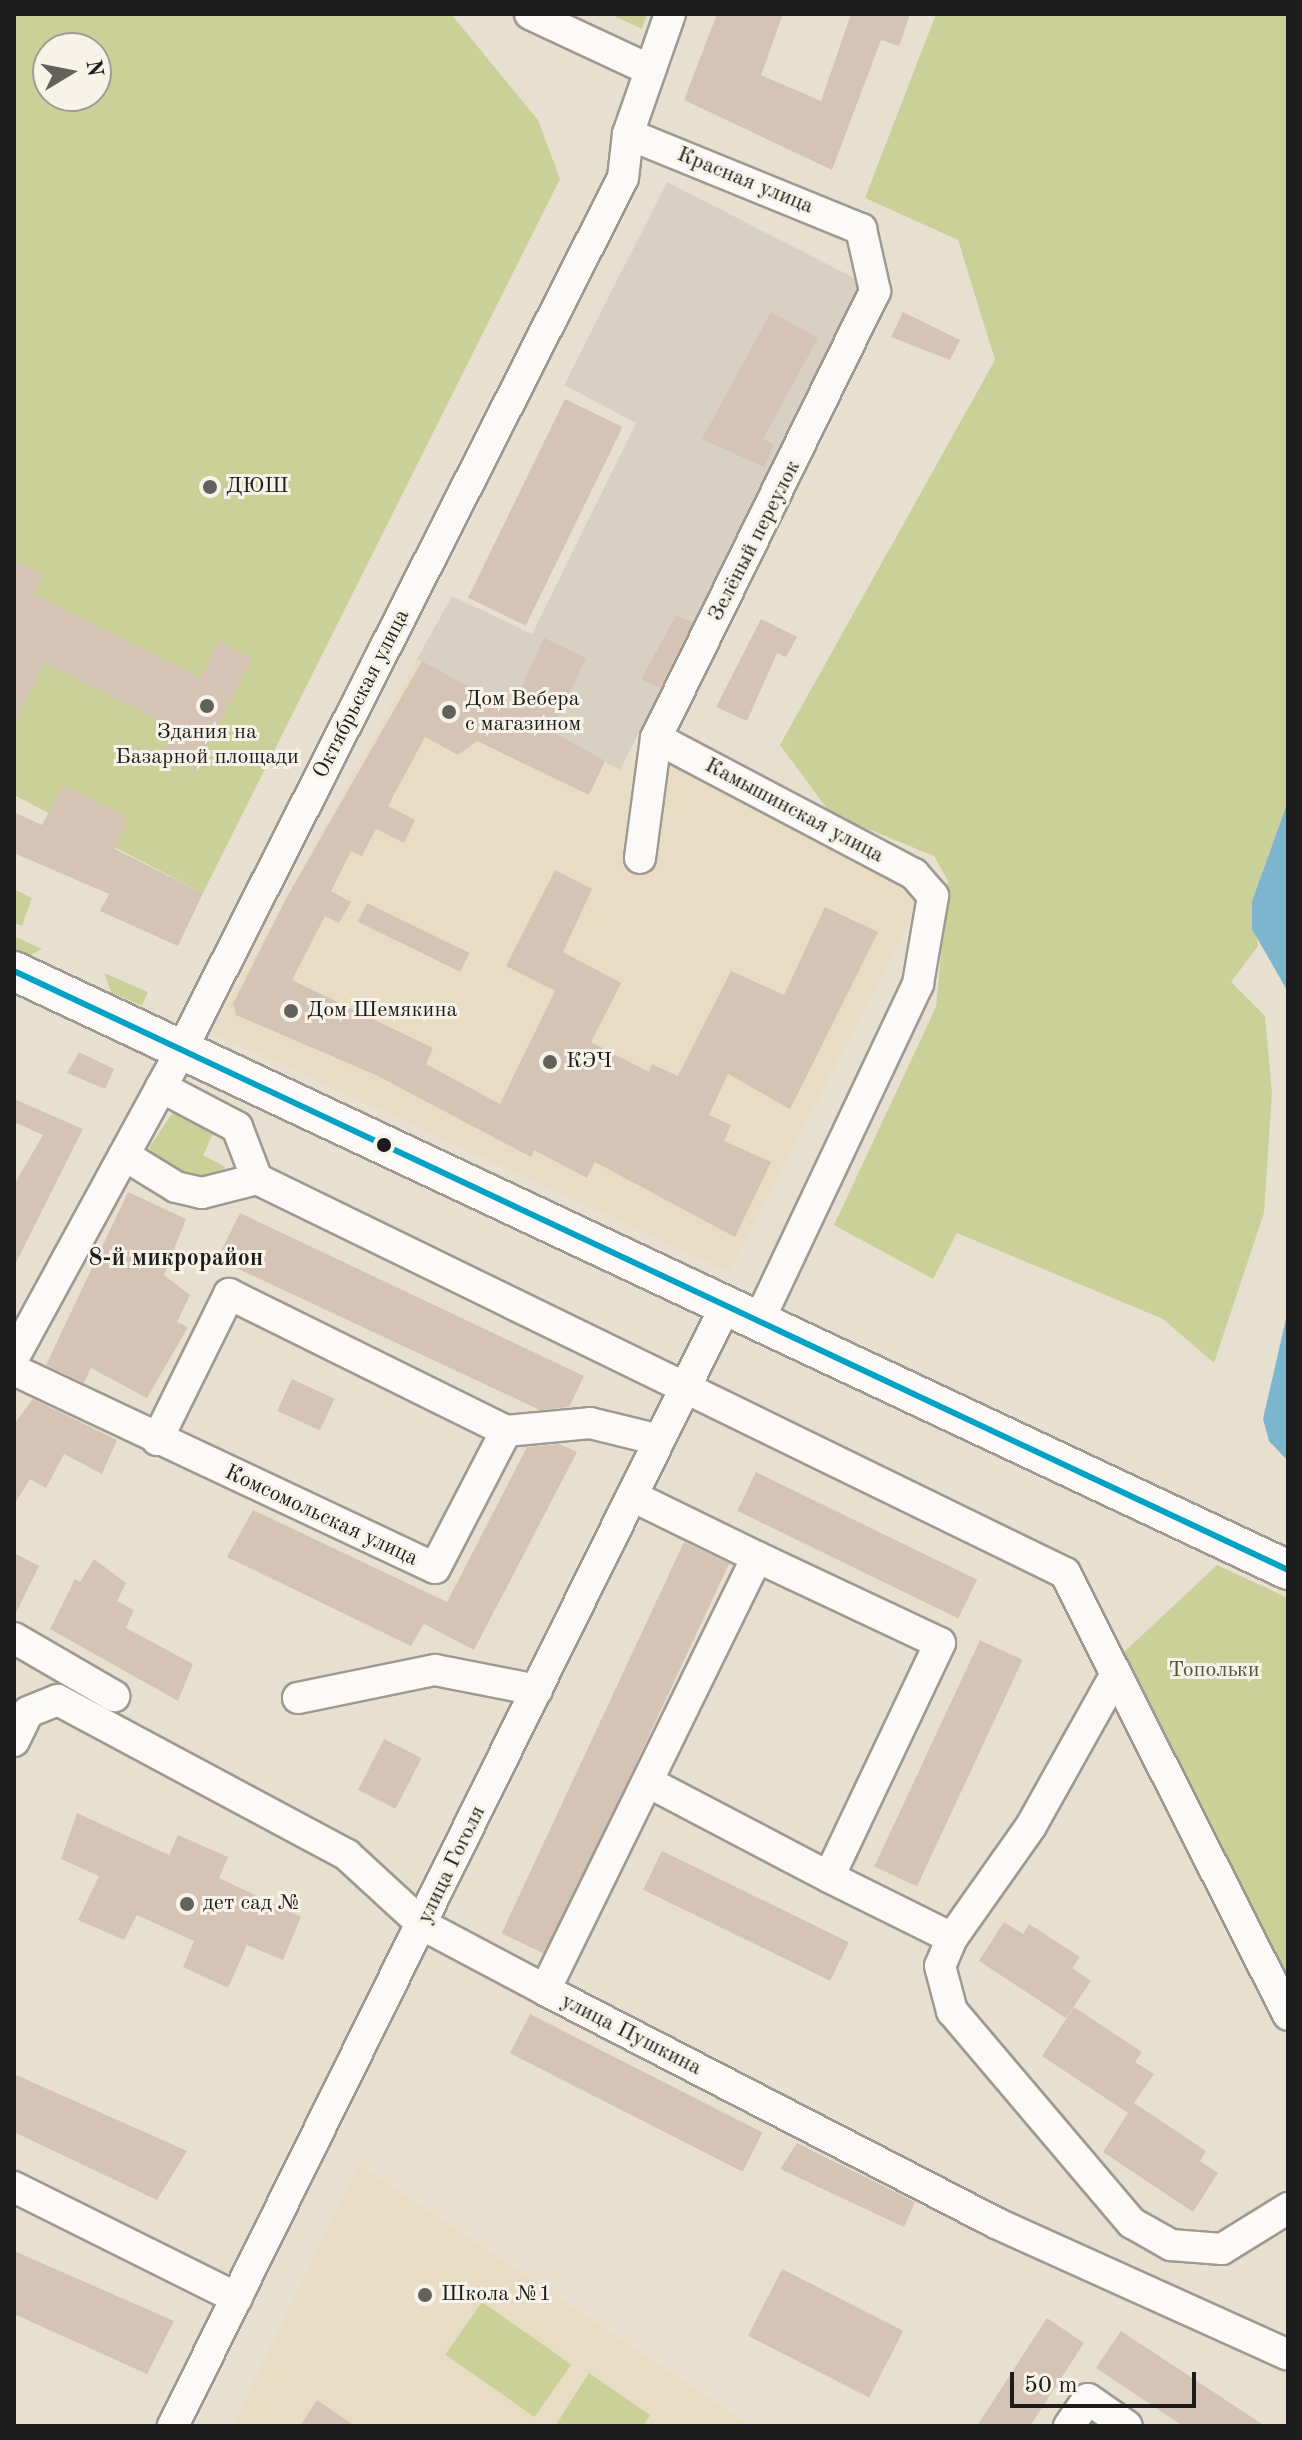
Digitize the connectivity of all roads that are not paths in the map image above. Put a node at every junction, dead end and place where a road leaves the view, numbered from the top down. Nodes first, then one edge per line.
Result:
1 (530, 14) edge
2 (670, 14) edge
3 (650, 70) junction
4 (628, 134) junction
5 (861, 229) joint
6 (656, 738) junction
7 (640, 858) dead end
8 (929, 886) joint
9 (14, 971) edge
10 (182, 1049) junction
11 (161, 1087) junction
12 (124, 1155) junction
13 (257, 1179) junction
14 (743, 1310) junction
15 (17, 1345) edge
16 (14, 1370) edge
17 (686, 1385) junction
18 (506, 1431) junction
19 (157, 1440) junction
20 (659, 1440) junction
21 (632, 1496) junction
22 (757, 1557) junction
23 (1288, 1570) edge
24 (14, 1638) edge
25 (1115, 1676) junction
26 (537, 1690) junction
27 (114, 1696) dead end
28 (298, 1698) dead end
29 (14, 1741) edge
30 (648, 1782) junction
31 (829, 1877) junction
32 (423, 1925) junction
33 (952, 1938) junction
34 (545, 1990) junction
35 (1288, 2015) edge
36 (14, 2187) edge
37 (1288, 2208) edge
38 (237, 2298) junction
39 (1288, 2355) edge
40 (173, 2426) edge
41 (1069, 2426) edge
42 (1127, 2426) edge

1 - 3 street
2 - 3 street, Октябрьская улица
3 - 4 street, Октябрьская улица
4 - 5 street, Красная улица
4 - 10 street, Октябрьская улица
5 - 6 street, Зелёный переулок
6 - 7 street, Зелёный переулок
6 - 8 street, Камышинская улица
8 - 14 street, улица Гоголя
9 - 10 main road
10 - 11 street, Октябрьская улица
10 - 14 main road
11 - 12 street, Октябрьская улица
11 - 13 street
12 - 13 street
12 - 15 street, Октябрьская улица
13 - 17 street
14 - 17 street, улица Гоголя
14 - 23 main road
16 - 19 street, Комсомольская улица
17 - 20 street, улица Гоголя
17 - 25 street
18 - 19 street, Комсомольская улица
18 - 19 street
18 - 20 street
20 - 21 street, улица Гоголя
21 - 22 street
21 - 26 street, улица Гоголя
22 - 30 street
22 - 31 street
24 - 27 street
25 - 33 street
25 - 35 street
26 - 28 street
26 - 32 street, улица Гоголя
29 - 32 street, улица Пушкина
30 - 31 street
30 - 34 street
31 - 33 street
32 - 34 street, улица Пушкина
32 - 38 street, улица Гоголя
33 - 37 street
34 - 39 street, улица Пушкина
36 - 38 street
38 - 40 street, улица Гоголя
41 - 42 street

